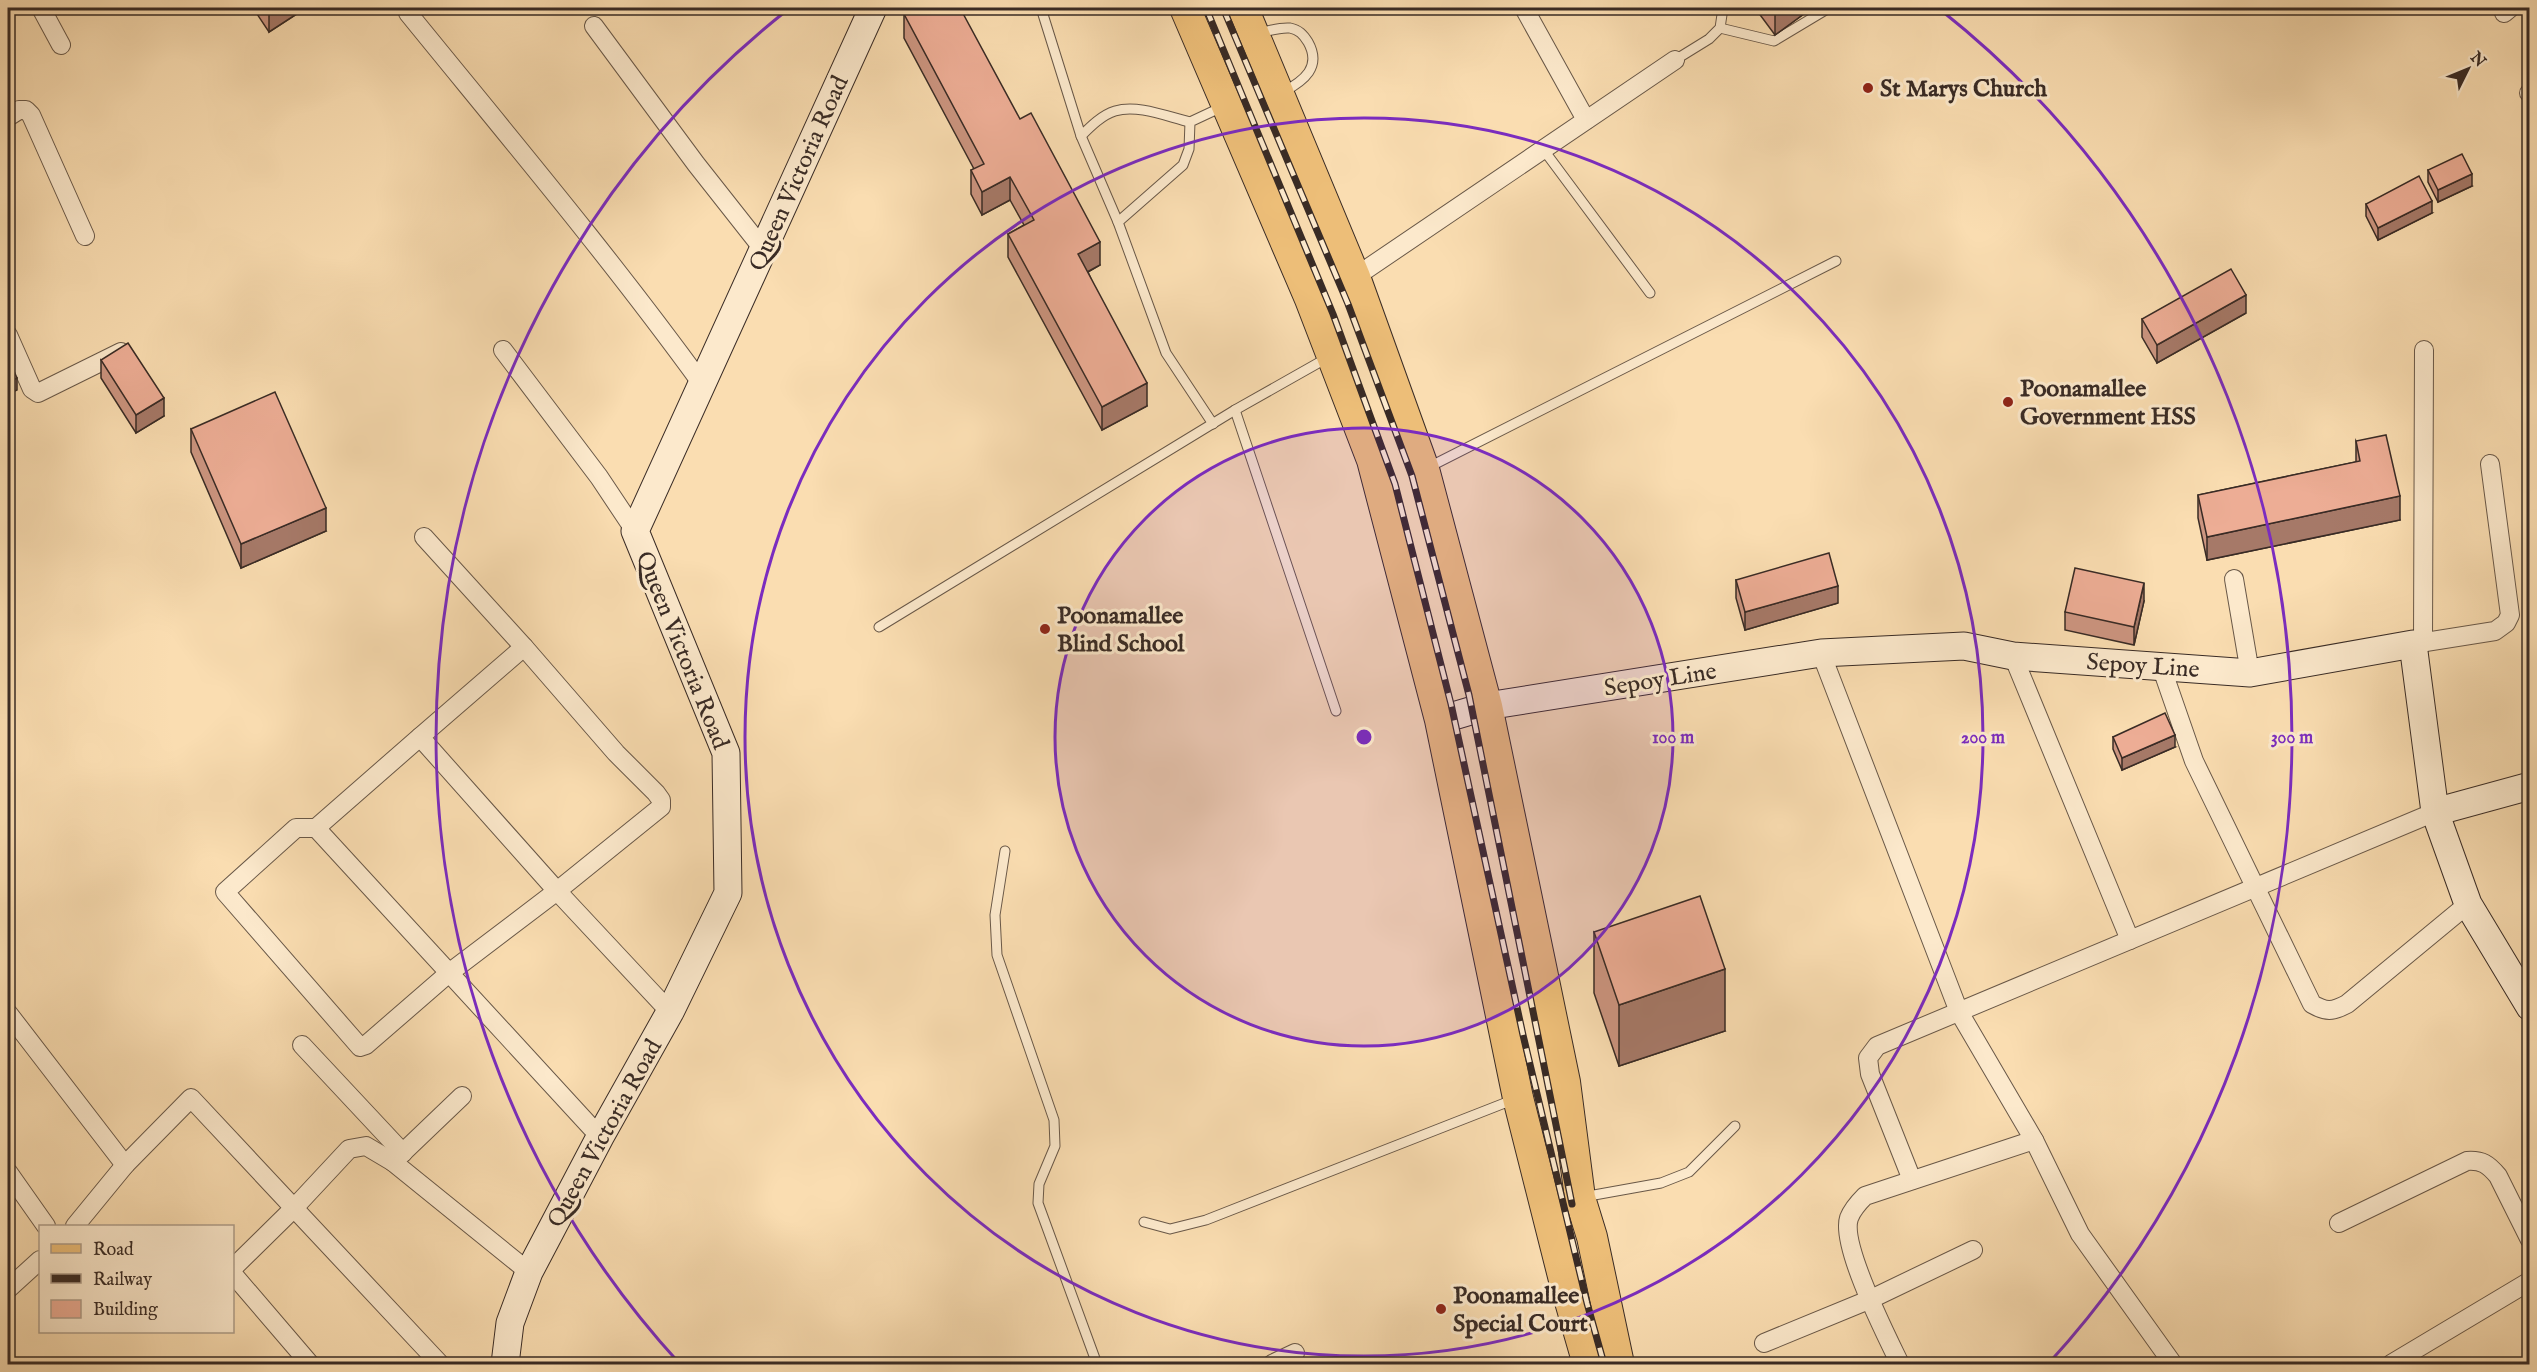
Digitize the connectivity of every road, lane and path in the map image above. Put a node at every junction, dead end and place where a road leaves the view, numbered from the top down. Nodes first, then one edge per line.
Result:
1 (41, 8) edge
2 (1041, 8) edge
3 (1185, 8) edge
4 (1524, 8) edge
5 (1723, 8) edge
6 (1830, 8) edge
7 (869, 9) edge
8 (408, 13) dead end
9 (1249, 21) edge
10 (594, 26) dead end
11 (1720, 28) junction
12 (61, 45) dead end
13 (1675, 60) joint
14 (1279, 93) junction
15 (1227, 105) junction
16 (8, 117) edge
17 (1586, 120) junction
18 (1190, 123) junction
19 (1081, 136) junction
20 (1543, 149) junction
21 (1118, 222) junction
22 (85, 236) dead end
23 (763, 249) junction
24 (1836, 261) dead end
25 (1355, 277) junction
26 (1650, 293) dead end
27 (8, 335) edge
28 (124, 350) edge
29 (2424, 350) dead end
30 (503, 351) dead end
31 (1332, 355) junction
32 (702, 384) junction
33 (1235, 410) junction
34 (1213, 424) junction
35 (2490, 464) dead end
36 (1424, 469) junction
37 (635, 531) junction
38 (424, 537) dead end
39 (2234, 579) dead end
40 (879, 627) dead end
41 (2418, 644) junction
42 (524, 647) junction
43 (1821, 653) junction
44 (2013, 656) junction
45 (2162, 666) junction
46 (2250, 673) junction
47 (1487, 706) junction
48 (1336, 711) dead end
49 (1440, 720) junction
50 (420, 737) junction
51 (2529, 786) edge
52 (2435, 812) junction
53 (316, 828) junction
54 (1005, 851) dead end
55 (2257, 887) junction
56 (557, 891) junction
57 (2468, 904) junction
58 (2130, 940) junction
59 (449, 972) junction
60 (2529, 1007) edge
61 (670, 1012) junction
62 (1959, 1012) junction
63 (8, 1013) edge
64 (302, 1045) dead end
65 (462, 1096) dead end
66 (1518, 1098) junction
67 (1735, 1126) dead end
68 (600, 1137) junction
69 (2034, 1140) junction
70 (398, 1157) junction
71 (125, 1165) junction
72 (8, 1172) edge
73 (1912, 1180) junction
74 (1580, 1198) junction
75 (294, 1208) junction
76 (1144, 1222) dead end
77 (2339, 1223) dead end
78 (45, 1225) edge
79 (77, 1225) edge
80 (2529, 1240) edge
81 (1973, 1250) dead end
82 (39, 1261) edge
83 (234, 1269) edge
84 (529, 1272) junction
85 (234, 1273) edge
86 (2529, 1281) edge
87 (8, 1289) edge
88 (1871, 1299) junction
89 (1764, 1343) dead end
90 (1295, 1353) dead end
91 (310, 1365) edge
92 (440, 1365) edge
93 (505, 1365) edge
94 (1097, 1365) edge
95 (1272, 1365) edge
96 (1588, 1365) edge
97 (1619, 1365) edge
98 (1900, 1365) edge
99 (2173, 1365) edge
100 (2391, 1365) edge

1 - 12 street
2 - 19 lane
3 - 15 main road
4 - 17 street
5 - 11 lane
6 - 11 lane
7 - 23 street, Queen Victoria Road
8 - 32 street
9 - 14 main road
9 - 14 lane
10 - 23 street
11 - 13 lane
13 - 17 street
14 - 25 main road
15 - 18 lane
15 - 31 main road
16 - 22 street
17 - 20 street
18 - 19 lane
18 - 21 lane
19 - 21 lane
20 - 25 street
20 - 26 lane
21 - 34 lane
23 - 32 street, Queen Victoria Road
24 - 36 lane
25 - 36 main road
27 - 28 street
29 - 41 street
30 - 37 street
31 - 33 lane
31 - 49 main road
32 - 37 street, Queen Victoria Road
33 - 34 lane
33 - 48 lane
34 - 40 lane
35 - 41 street
36 - 47 main road
37 - 61 street, Queen Victoria Road
38 - 42 street
39 - 46 street
41 - 46 street, Sepoy Line
41 - 52 street
42 - 50 street
42 - 56 street
43 - 44 street, Sepoy Line
43 - 47 street, Sepoy Line
43 - 62 street
44 - 45 street, Sepoy Line
44 - 58 street
45 - 46 street, Sepoy Line
45 - 55 street
47 - 49 street, Sepoy Line
47 - 74 main road
49 - 66 main road
50 - 53 street
50 - 56 street
51 - 52 street
52 - 55 street
52 - 57 street
53 - 59 street
53 - 59 street
54 - 94 lane
55 - 57 street
55 - 58 street
56 - 59 street
56 - 61 street
57 - 60 street
58 - 62 street
59 - 68 street
61 - 68 street, Queen Victoria Road
62 - 69 street
62 - 73 street
63 - 71 street
64 - 70 street
65 - 70 street
66 - 76 lane
66 - 96 main road
67 - 74 lane
68 - 84 street, Queen Victoria Road
69 - 73 street
69 - 99 street
70 - 75 street
70 - 84 street
71 - 75 street
71 - 79 street
72 - 78 street
73 - 88 street
74 - 97 main road
75 - 83 street
75 - 92 street
77 - 80 street
81 - 88 street
82 - 87 street
84 - 93 street, Queen Victoria Road
85 - 91 street
86 - 100 street
88 - 89 street
88 - 98 street
90 - 95 street

